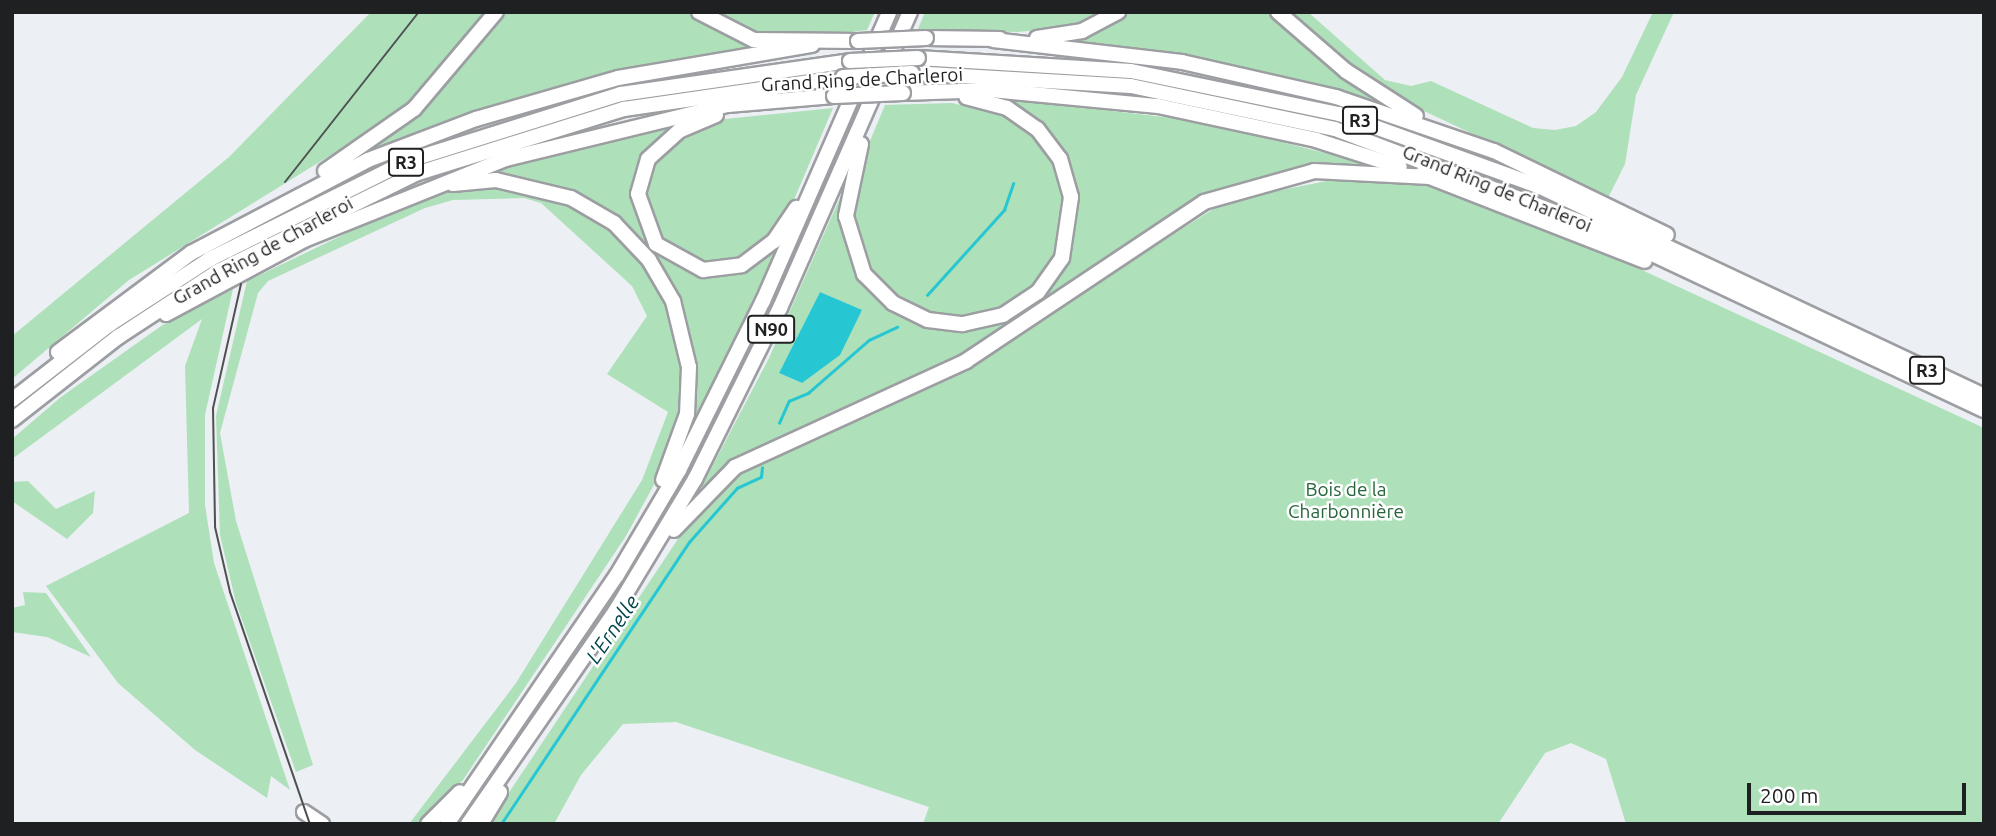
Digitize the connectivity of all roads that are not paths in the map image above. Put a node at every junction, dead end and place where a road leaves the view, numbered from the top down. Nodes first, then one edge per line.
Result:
1 (496, 12) edge
2 (699, 12) edge
3 (889, 12) edge
4 (910, 12) edge
5 (1118, 12) edge
6 (1278, 12) edge
7 (993, 40) junction
8 (812, 45) junction
9 (909, 93) junction
10 (758, 104) junction
11 (866, 113) junction
12 (1448, 133) junction
13 (818, 176) junction
14 (1430, 177) junction
15 (427, 188) junction
16 (261, 211) junction
17 (1771, 295) junction
18 (1744, 297) junction
19 (70, 373) junction
20 (1984, 396) edge
21 (14, 398) edge
22 (1984, 410) edge
23 (12, 420) edge
24 (651, 518) junction
25 (662, 538) junction
26 (532, 733) junction
27 (480, 776) junction
28 (304, 818) edge
29 (323, 824) edge
30 (428, 824) edge
31 (447, 824) edge
32 (468, 824) edge
33 (481, 824) edge

1 - 16 highway
2 - 8 highway
3 - 13 highway, N90
4 - 11 highway, N90
5 - 7 highway
6 - 12 highway
7 - 8 highway, bridge
7 - 12 highway
8 - 16 highway
9 - 10 highway, bridge
9 - 11 highway
9 - 14 highway
10 - 13 highway
10 - 15 highway
11 - 25 highway, N90
12 - 17 highway
13 - 24 highway, N90
14 - 18 highway
14 - 25 highway
15 - 19 highway
15 - 24 highway
16 - 21 highway
17 - 20 highway, Grand Ring de Charleroi / R3
17 - 21 highway, Grand Ring de Charleroi / R3, bridge
18 - 19 highway, Grand Ring de Charleroi / R3, bridge
18 - 22 highway, Grand Ring de Charleroi / R3
19 - 23 highway, Grand Ring de Charleroi / R3
24 - 27 highway, N90
25 - 26 highway, N90
26 - 32 highway, N90
26 - 33 highway
27 - 30 highway
27 - 31 highway, N90
28 - 29 highway

